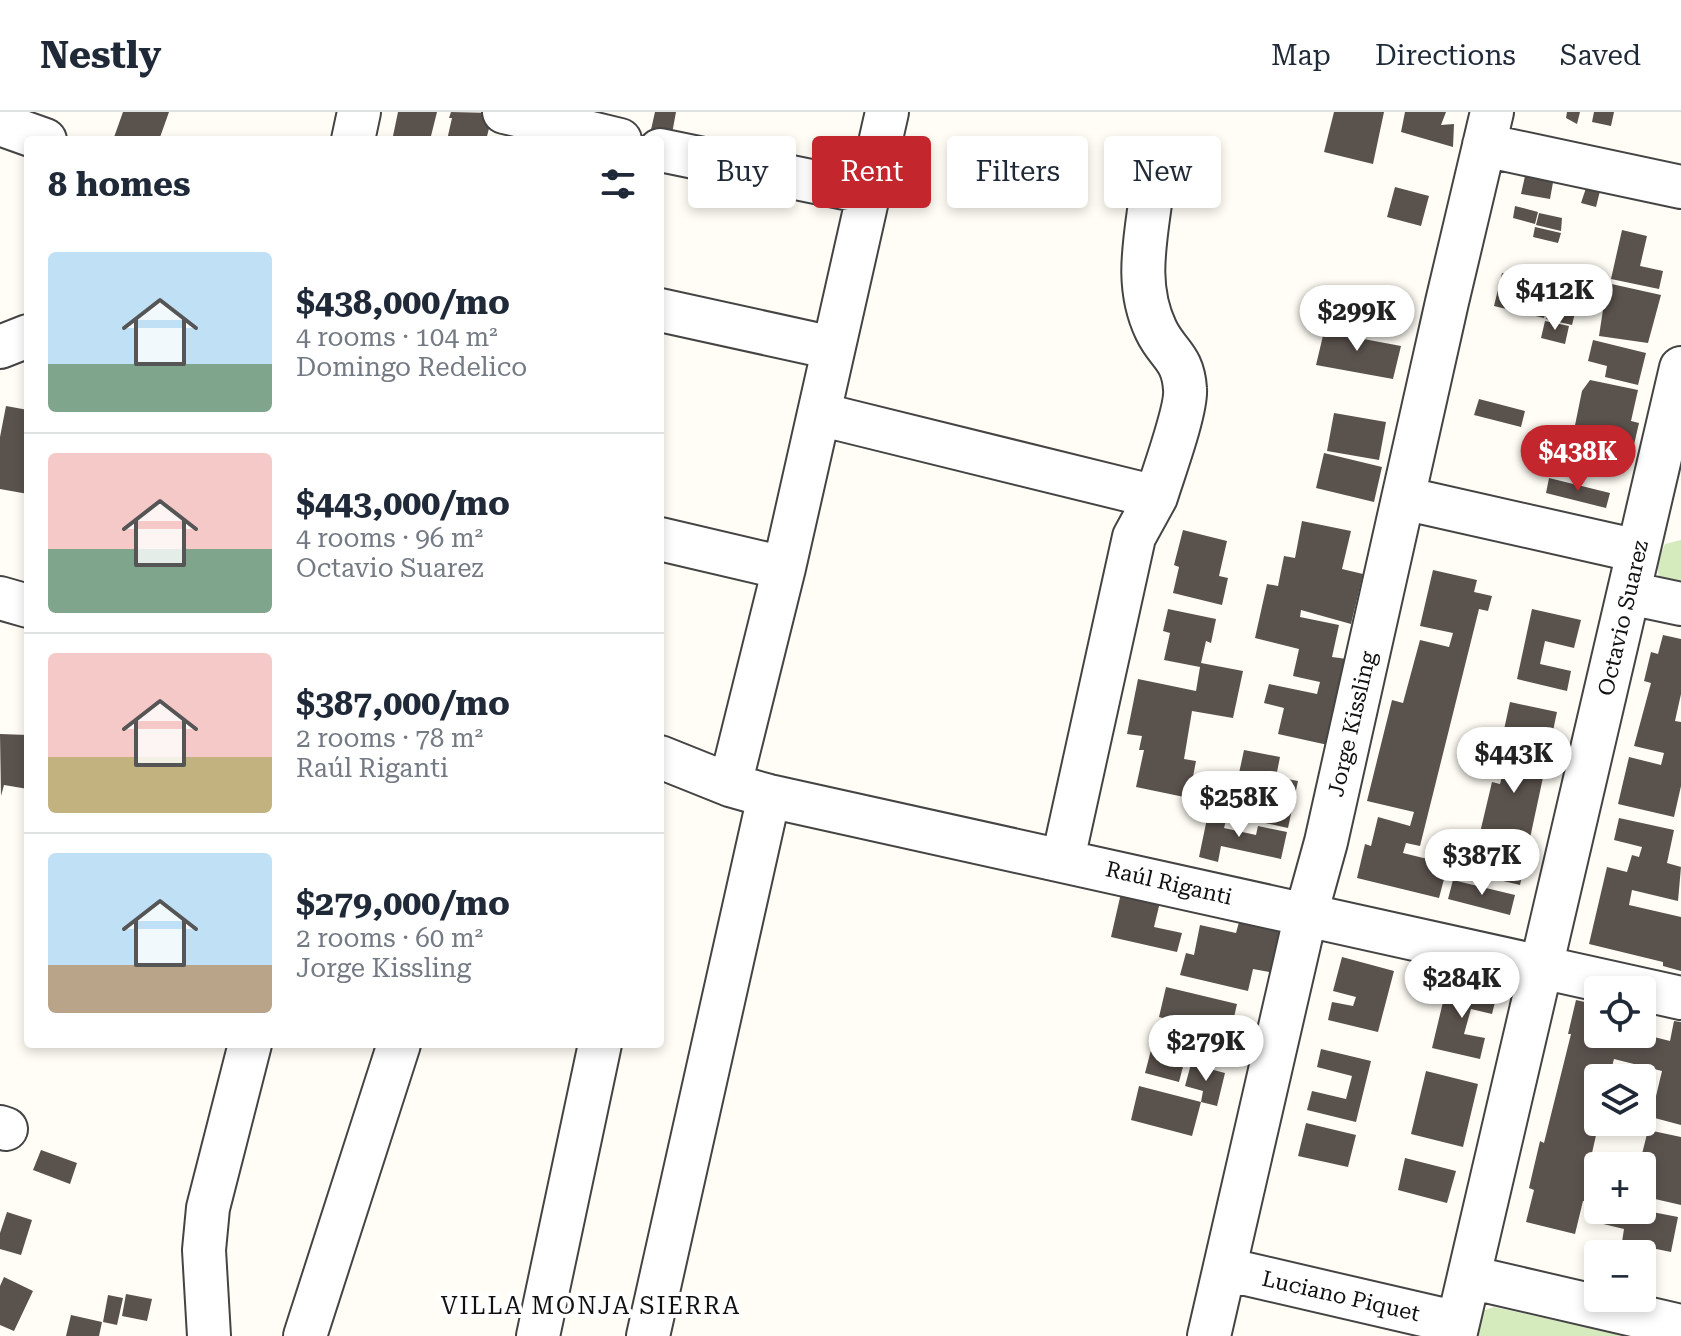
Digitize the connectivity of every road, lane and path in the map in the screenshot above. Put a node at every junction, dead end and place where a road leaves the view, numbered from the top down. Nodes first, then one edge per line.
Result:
1 (359, 112) edge
2 (504, 112) edge
3 (887, 112) edge
4 (0, 124) edge
5 (1488, 128) edge
6 (560, 133) edge
7 (34, 136) edge
8 (354, 136) edge
9 (586, 136) edge
10 (882, 136) edge
11 (664, 151) edge
12 (812, 181) edge
13 (1681, 187) edge
14 (866, 208) edge
15 (1150, 208) edge
16 (664, 311) edge
17 (24, 338) edge
18 (0, 347) edge
19 (833, 348) junction
20 (1681, 368) edge
21 (819, 414) junction
22 (1156, 497) junction
23 (1403, 498) junction
24 (1655, 528) edge
25 (664, 540) edge
26 (784, 568) junction
27 (1629, 593) junction
28 (0, 598) edge
29 (1681, 604) edge
30 (24, 605) edge
31 (664, 761) edge
32 (730, 785) junction
33 (769, 796) junction
34 (1063, 859) junction
35 (1306, 914) junction
36 (1542, 968) junction
37 (1681, 998) edge
38 (249, 1048) edge
39 (398, 1048) edge
40 (599, 1048) edge
41 (1225, 1269) junction
42 (1469, 1277) junction
43 (1681, 1326) edge
44 (1456, 1329) edge
45 (209, 1336) edge
46 (305, 1336) edge
47 (538, 1336) edge
48 (648, 1336) edge
49 (1209, 1336) edge

1 - 8 street
2 - 6 street
3 - 10 street
4 - 7 street
5 - 13 street
5 - 23 street, Jorge Kissling
6 - 9 street
11 - 12 street
14 - 19 street
15 - 22 street
16 - 19 street
17 - 18 street
19 - 21 street
20 - 24 street, Octavio Suarez
21 - 22 street
21 - 26 street
22 - 34 street
23 - 24 street
23 - 35 street, Jorge Kissling
24 - 27 street, Octavio Suarez
25 - 26 street
26 - 32 street
27 - 29 street
27 - 36 street, Octavio Suarez
28 - 30 street
31 - 32 street, Raúl Riganti
32 - 33 street, Raúl Riganti
33 - 34 street, Raúl Riganti
33 - 48 street
34 - 35 street, Raúl Riganti
35 - 36 street, Raúl Riganti
35 - 41 street, Jorge Kissling
36 - 37 street, Raúl Riganti
36 - 42 street, Octavio Suarez
38 - 45 street
39 - 46 street
40 - 47 street
41 - 44 street, Luciano Piquet
41 - 49 street, Jorge Kissling
42 - 43 street
42 - 44 street, Octavio Suarez

